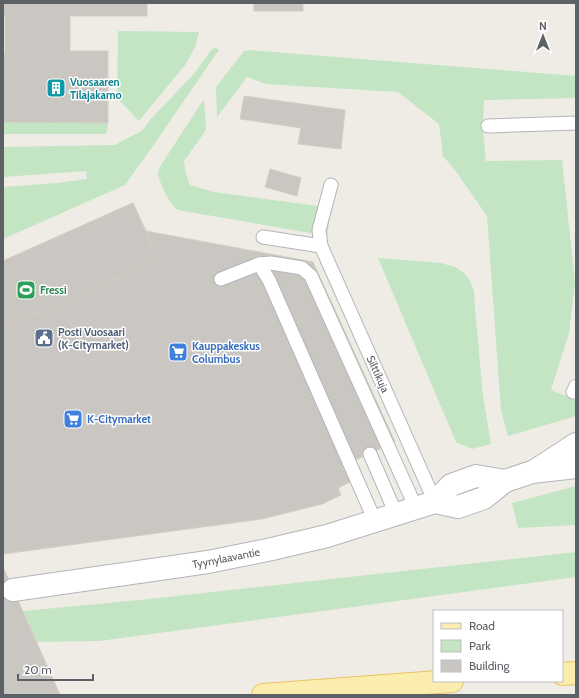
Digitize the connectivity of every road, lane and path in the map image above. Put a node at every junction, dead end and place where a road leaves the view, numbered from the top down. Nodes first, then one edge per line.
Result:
1 (576, 123) edge
2 (488, 126) dead end
3 (331, 185) dead end
4 (263, 237) dead end
5 (321, 246) junction
6 (259, 264) junction
7 (221, 279) dead end
8 (576, 444) edge
9 (370, 454) dead end
10 (576, 467) edge
11 (532, 472) junction
12 (425, 505) junction
13 (396, 514) junction
14 (375, 520) junction
15 (13, 590) dead end
16 (576, 673) edge
17 (563, 674) edge
18 (438, 682) edge
19 (263, 695) edge

1 - 2 lane
3 - 5 lane
4 - 5 lane
5 - 12 lane, Silttikuja
6 - 7 lane
6 - 12 lane
6 - 14 lane
8 - 11 street, Tyynylaavantie
9 - 13 lane
10 - 11 street, Tyynylaavantie
11 - 12 street, Tyynylaavantie
12 - 13 street, Tyynylaavantie
13 - 14 street, Tyynylaavantie
14 - 15 street, Tyynylaavantie
16 - 17 main road
18 - 19 main road

